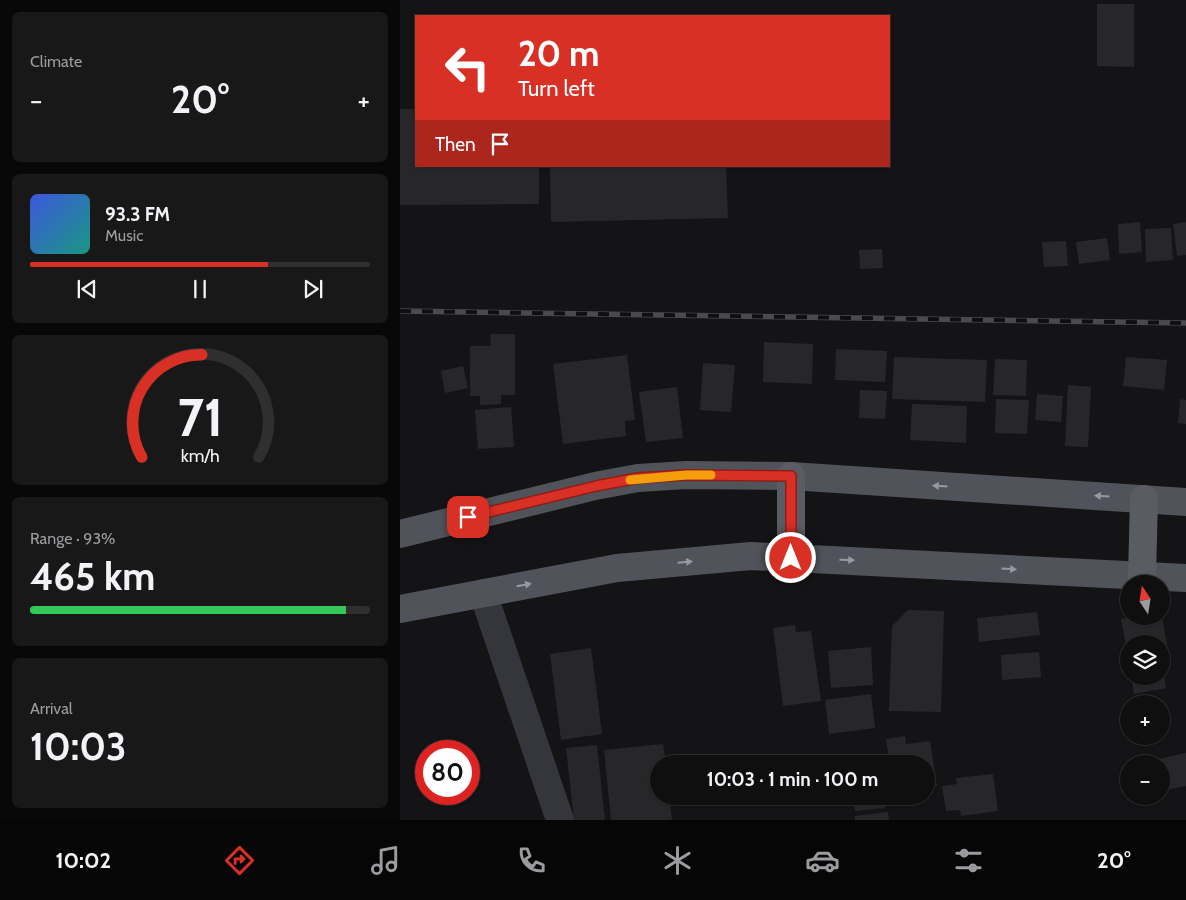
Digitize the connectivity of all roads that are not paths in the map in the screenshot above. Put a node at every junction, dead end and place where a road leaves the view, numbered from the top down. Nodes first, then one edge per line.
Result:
1 (791, 476) junction
2 (1144, 499) junction
3 (1186, 502) edge
4 (407, 532) edge
5 (791, 558) junction
6 (1122, 575) edge
7 (1142, 575) edge
8 (1170, 577) edge
9 (1186, 578) edge
10 (483, 593) junction
11 (412, 607) edge
12 (560, 820) edge

2 -> 1 main road
1 - 4 main road
1 - 5 highway
2 - 3 main road
2 - 7 highway
5 -> 6 main road
10 -> 5 main road
8 - 9 main road
10 - 11 main road
10 - 12 street

